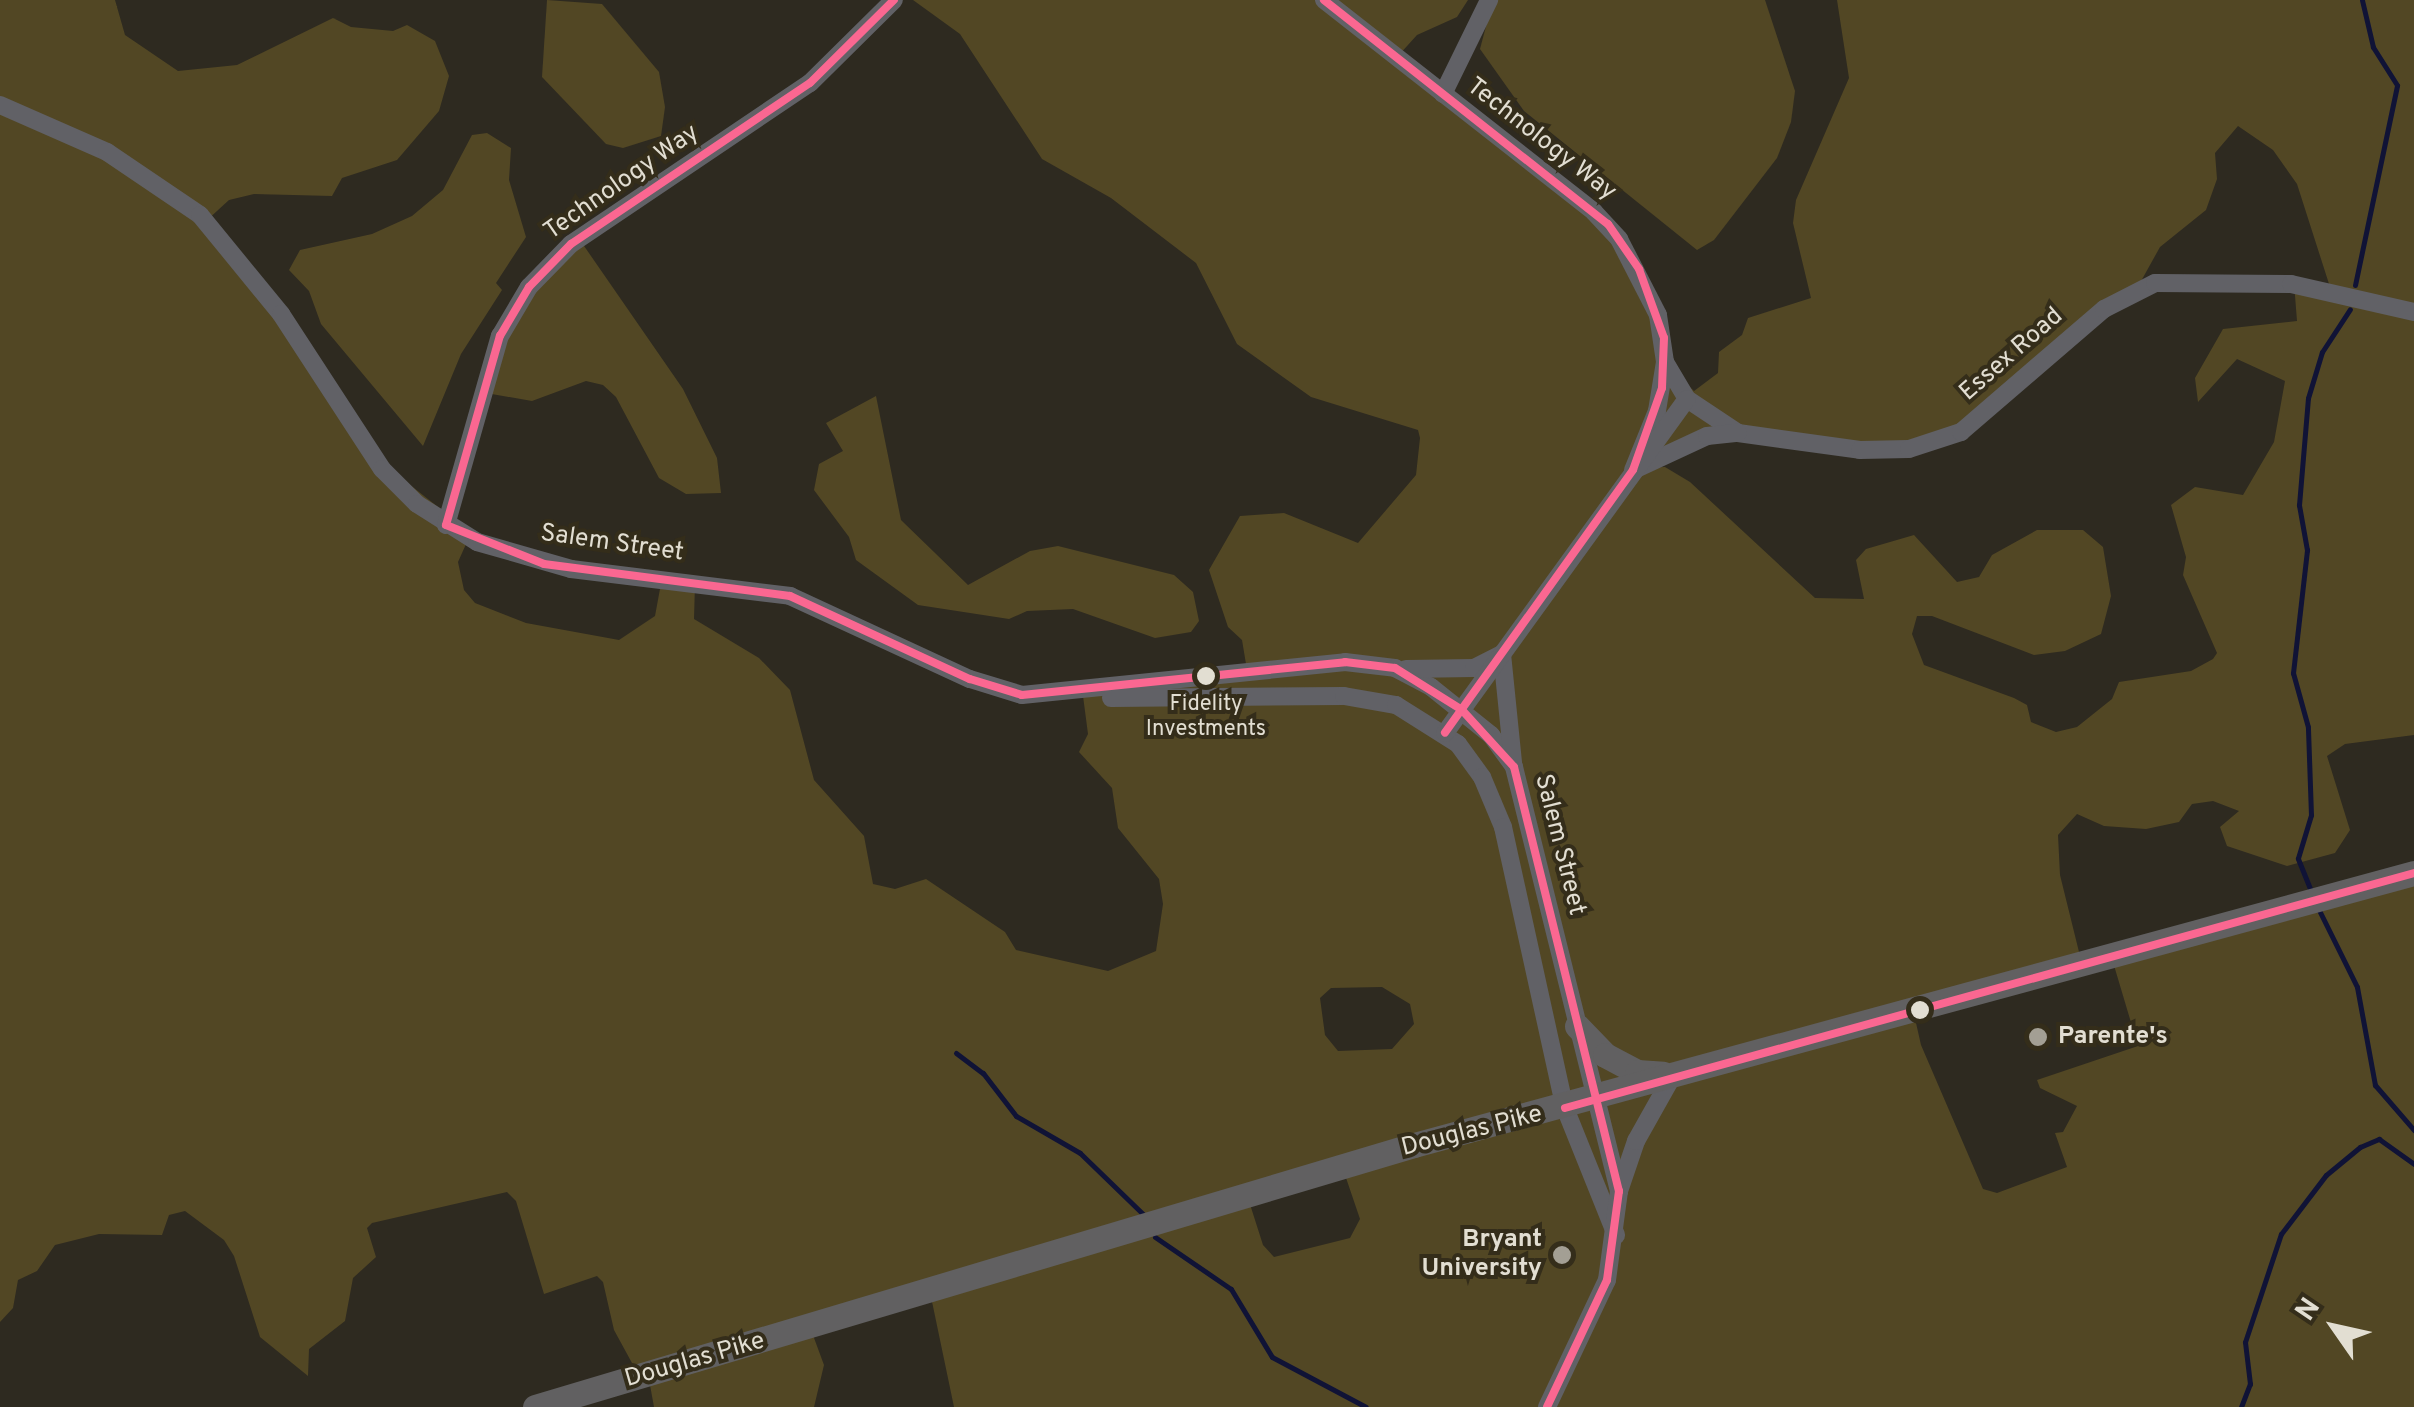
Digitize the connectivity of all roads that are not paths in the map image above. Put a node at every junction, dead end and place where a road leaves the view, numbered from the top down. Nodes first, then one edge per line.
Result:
1 (894, 0) edge
2 (1324, 0) edge
3 (1490, 0) edge
4 (1442, 94) junction
5 (0, 105) edge
6 (2414, 312) edge
7 (1665, 362) junction
8 (1687, 399) junction
9 (1738, 432) junction
10 (1633, 470) junction
11 (446, 525) junction
12 (1502, 654) junction
13 (1396, 668) junction
14 (1083, 693) junction
15 (1462, 710) junction
16 (1444, 732) junction
17 (1514, 768) junction
18 (2414, 873) edge
19 (1578, 1026) junction
20 (1673, 1075) junction
21 (1592, 1102) junction
22 (1565, 1108) junction
23 (1619, 1192) junction
24 (1616, 1235) junction
25 (534, 1407) edge
26 (1547, 1407) edge

1 - 11 street, Technology Way
2 - 4 street, Technology Way
3 - 4 street
4 - 7 street, Technology Way
5 - 11 street, Salem Street
6 - 9 street, Essex Road
7 - 8 street, Essex Road
7 - 10 street
8 - 9 street, Essex Road
8 - 10 street
9 - 10 street
10 - 12 street
11 - 14 street, Salem Street
12 - 13 street
12 - 15 street
12 - 17 street
13 - 14 street, Salem Street
13 - 15 street, Salem Street
14 - 16 street, Salem Street
15 - 16 street
15 - 17 street, Salem Street
16 - 22 street, Salem Street
17 - 19 street, Salem Street
18 - 20 main road, Douglas Pike
19 - 20 main road
19 - 21 street, Salem Street
20 - 21 main road, Douglas Pike
20 - 23 street
21 - 22 main road, Douglas Pike
21 - 23 street, Salem Street
22 - 24 street, Salem Street
22 - 25 main road, Douglas Pike
23 - 24 street
24 - 26 street

